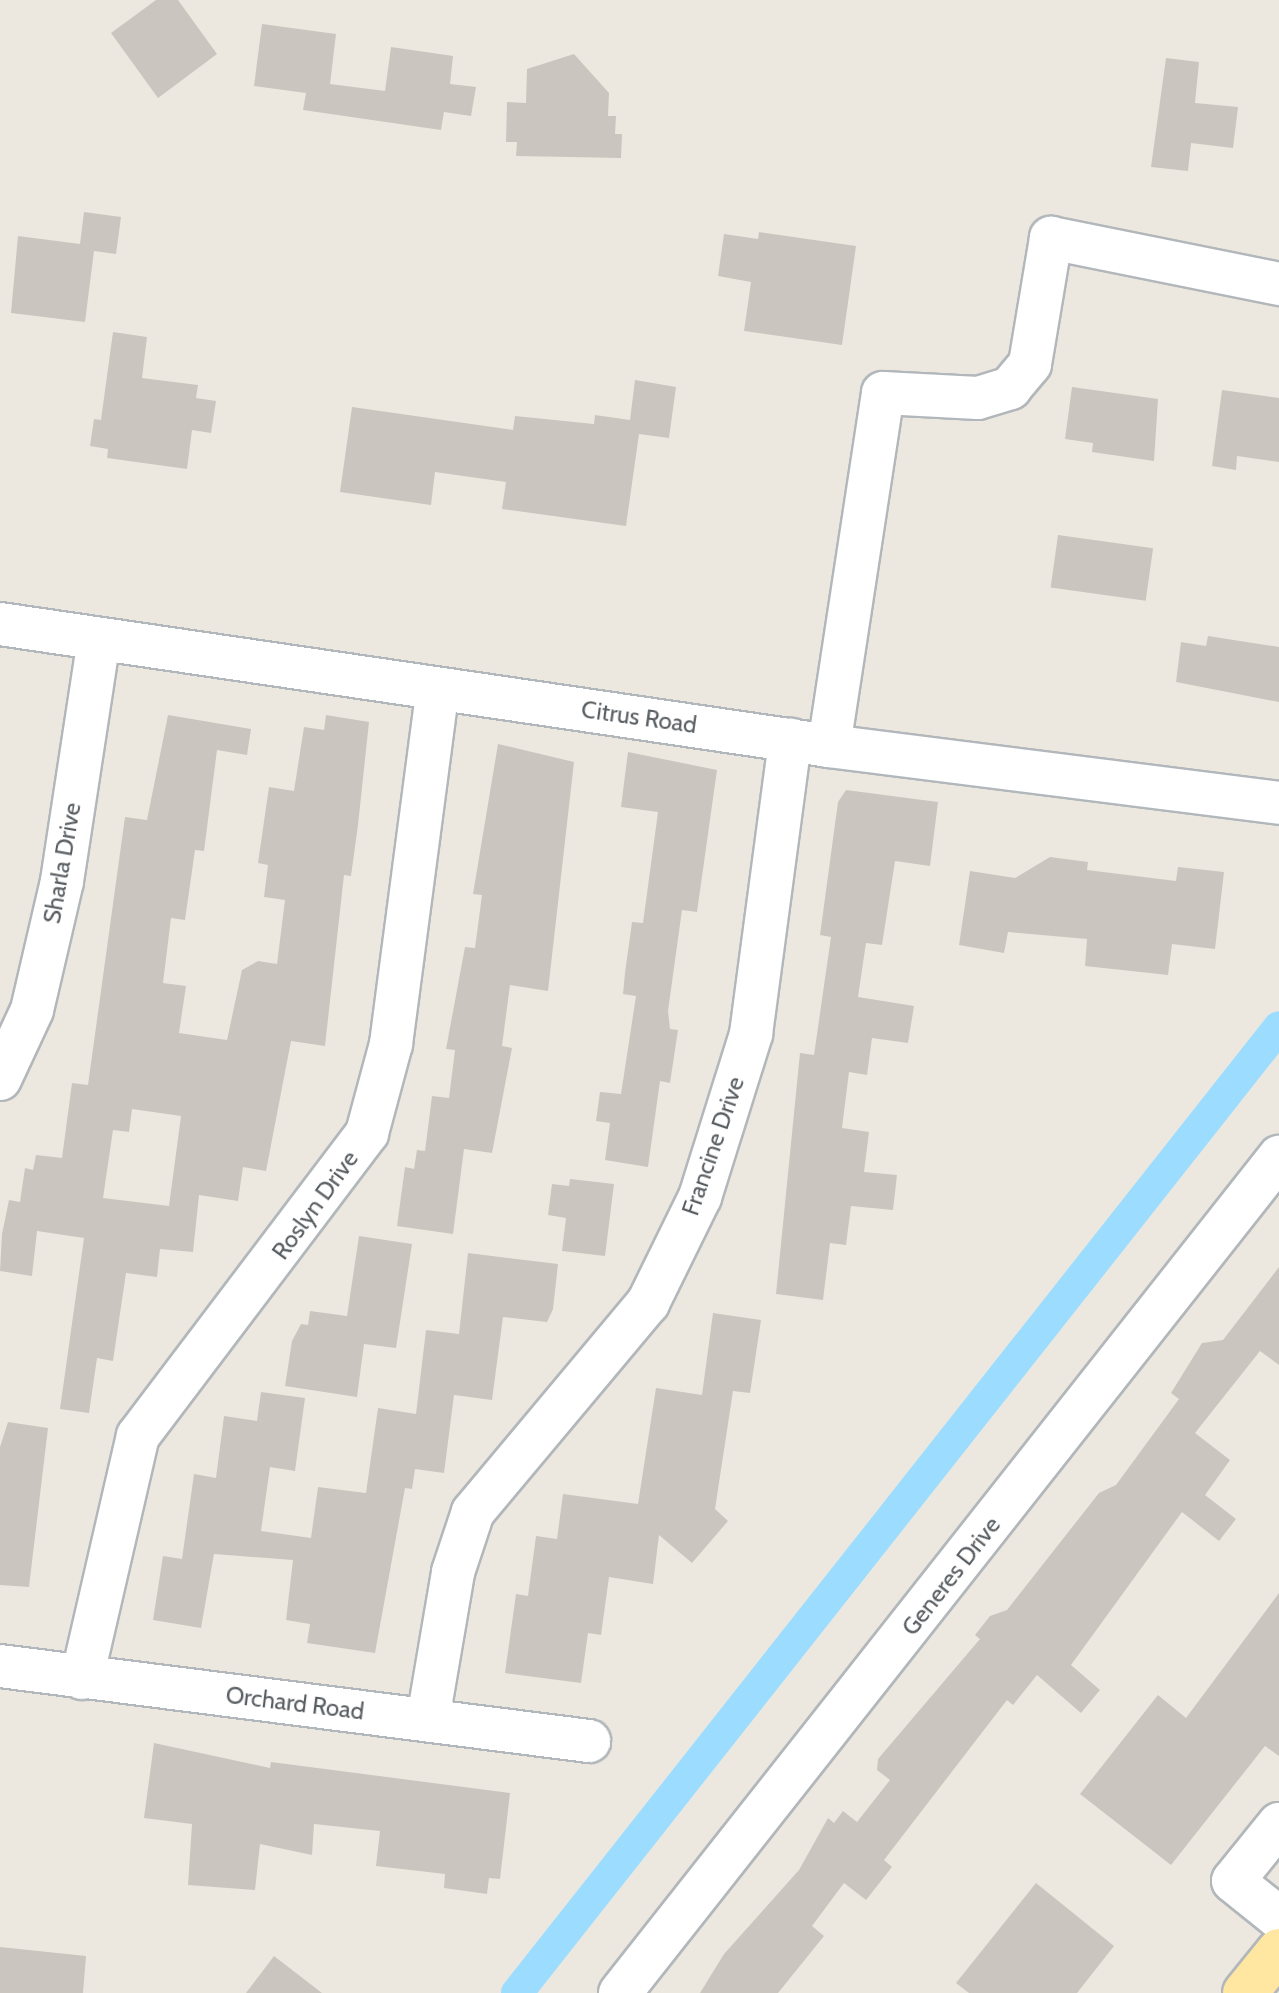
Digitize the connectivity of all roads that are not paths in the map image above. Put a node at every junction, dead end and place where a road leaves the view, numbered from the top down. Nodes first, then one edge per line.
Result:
1 (1279, 284) edge
2 (0, 624) edge
3 (99, 639) junction
4 (438, 689) junction
5 (810, 743) junction
6 (1279, 803) edge
7 (0, 1079) edge
8 (1279, 1157) edge
9 (0, 1666) edge
10 (82, 1678) junction
11 (428, 1719) junction
12 (589, 1741) dead end
13 (1279, 1824) edge
14 (1279, 1918) edge
15 (1279, 1951) edge
16 (620, 1993) edge
17 (1245, 1993) edge

1 - 5 street, Francine Drive
2 - 3 street, Citrus Road
3 - 4 street, Citrus Road
3 - 7 street, Sharla Drive
4 - 5 street, Citrus Road
4 - 10 street, Roslyn Drive
5 - 6 street, Citrus Road
5 - 11 street, Francine Drive
8 - 16 street, Generes Drive
9 - 10 street, Orchard Road
10 - 11 street, Orchard Road
11 - 12 street, Orchard Road
13 - 14 street
15 - 17 main road

